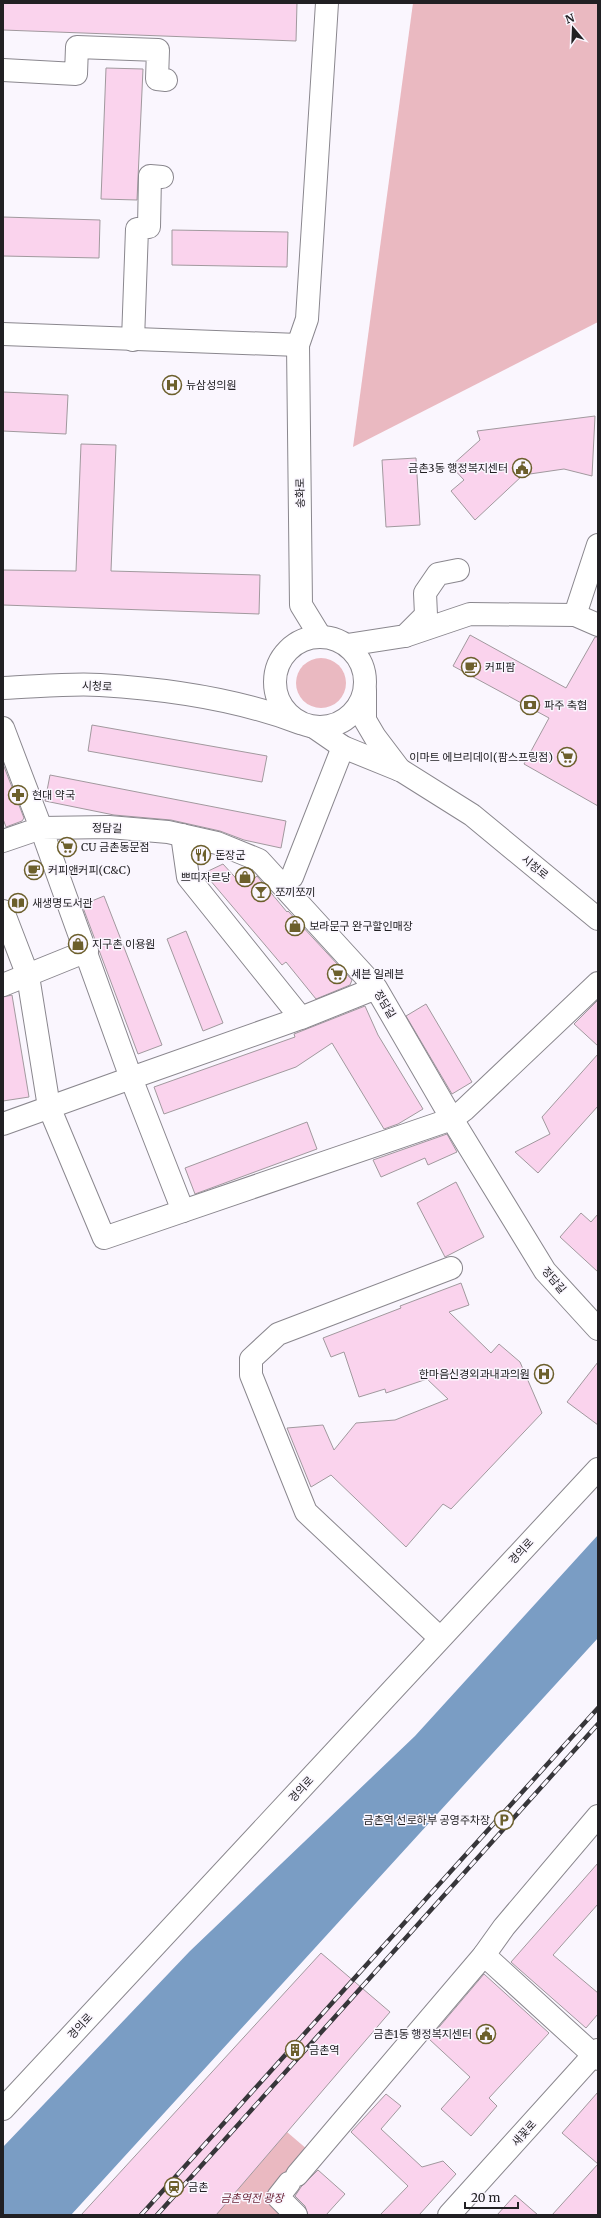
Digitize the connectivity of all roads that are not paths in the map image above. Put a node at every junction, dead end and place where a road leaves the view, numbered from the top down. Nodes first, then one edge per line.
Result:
1 (327, 3) edge
2 (3, 70) edge
3 (166, 80) dead end
4 (162, 177) dead end
5 (3, 334) edge
6 (134, 340) junction
7 (298, 345) junction
8 (598, 545) edge
9 (458, 570) dead end
10 (301, 605) junction
11 (574, 615) junction
12 (598, 625) edge
13 (320, 636) junction
14 (405, 636) junction
15 (297, 643) junction
16 (346, 645) junction
17 (274, 683) junction
18 (366, 686) junction
19 (3, 688) edge
20 (241, 703) junction
21 (307, 725) junction
22 (3, 728) edge
23 (343, 747) junction
24 (402, 771) junction
25 (41, 828) junction
26 (182, 835) junction
27 (3, 841) edge
28 (282, 883) junction
29 (3, 911) edge
30 (598, 919) edge
31 (87, 951) junction
32 (28, 976) junction
33 (598, 983) edge
34 (3, 985) edge
35 (376, 988) junction
36 (301, 1018) junction
37 (131, 1078) junction
38 (49, 1107) junction
39 (452, 1119) junction
40 (3, 1124) edge
41 (183, 1211) junction
42 (451, 1268) dead end
43 (598, 1329) edge
44 (598, 1469) edge
45 (440, 1638) junction
46 (598, 1816) edge
47 (484, 1955) junction
48 (596, 2055) edge
49 (3, 2109) edge
50 (292, 2214) edge
51 (449, 2215) edge

1 - 7 street
2 - 3 street
4 - 6 street
5 - 6 street
6 - 7 street
7 - 10 street, 송화로
8 - 11 street
9 - 14 street
10 - 13 street
10 - 15 street, 송화로
11 - 12 street
11 - 14 street
13 - 15 street
13 - 16 street
14 - 16 street
15 - 17 street
16 - 18 street
17 - 20 street
17 - 21 street
18 - 21 street
18 - 24 street
19 - 20 street, 시청로
20 - 21 street, 시청로
21 - 23 street
22 - 25 street
23 - 24 street
23 - 28 street
24 - 30 street, 시청로
25 - 26 street, 정담길
25 - 27 street, 정담길
25 - 31 street
26 - 28 street, 정담길
26 - 36 street
28 - 35 street, 정담길
29 - 32 street
31 - 32 street
31 - 37 street
32 - 34 street
32 - 38 street
33 - 39 street
35 - 36 street
35 - 39 street, 정담길
36 - 37 street
37 - 38 street
37 - 41 street
38 - 40 street
38 - 41 street
39 - 41 street
39 - 43 street, 정담길
42 - 45 street
44 - 45 street, 경의로
45 - 49 street, 경의로
46 - 47 street
47 - 48 street
47 - 50 street
48 - 51 street, 새꽃로

